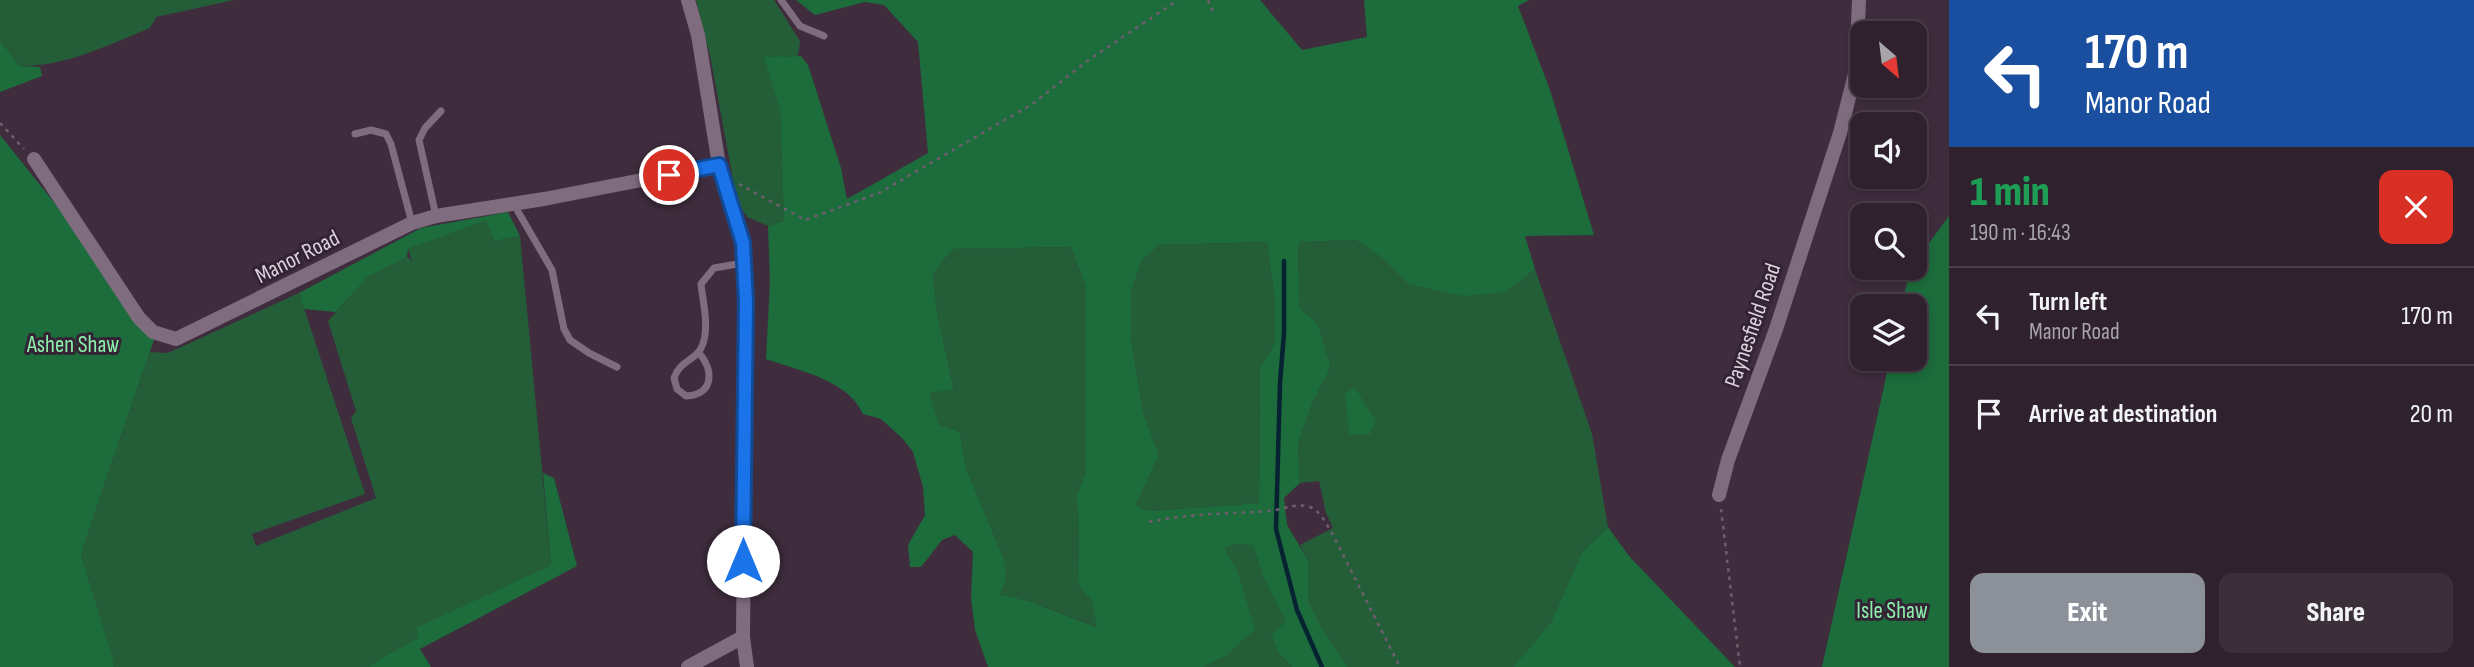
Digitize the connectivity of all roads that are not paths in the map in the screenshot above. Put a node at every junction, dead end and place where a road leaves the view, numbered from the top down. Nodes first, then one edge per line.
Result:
1 (688, 0) edge
2 (781, 0) edge
3 (1859, 0) edge
4 (824, 36) dead end
5 (441, 111) dead end
6 (355, 134) dead end
7 (34, 159) road end
8 (719, 165) junction
9 (513, 203) junction
10 (436, 216) junction
11 (412, 223) junction
12 (744, 263) junction
13 (699, 353) junction
14 (617, 367) dead end
15 (1719, 495) road end
16 (743, 636) junction
17 (688, 667) edge
18 (747, 667) edge

1 - 8 street
2 - 4 lane
3 - 15 street, Paynesfield Road
5 - 10 lane
6 - 11 lane
7 - 11 street, Manor Road
8 - 9 street, Manor Road
8 - 12 street
9 - 10 street, Manor Road
9 - 14 lane
10 - 11 street, Manor Road
12 - 13 lane
12 - 16 street
13 - 13 lane
16 - 17 street
16 - 18 street

